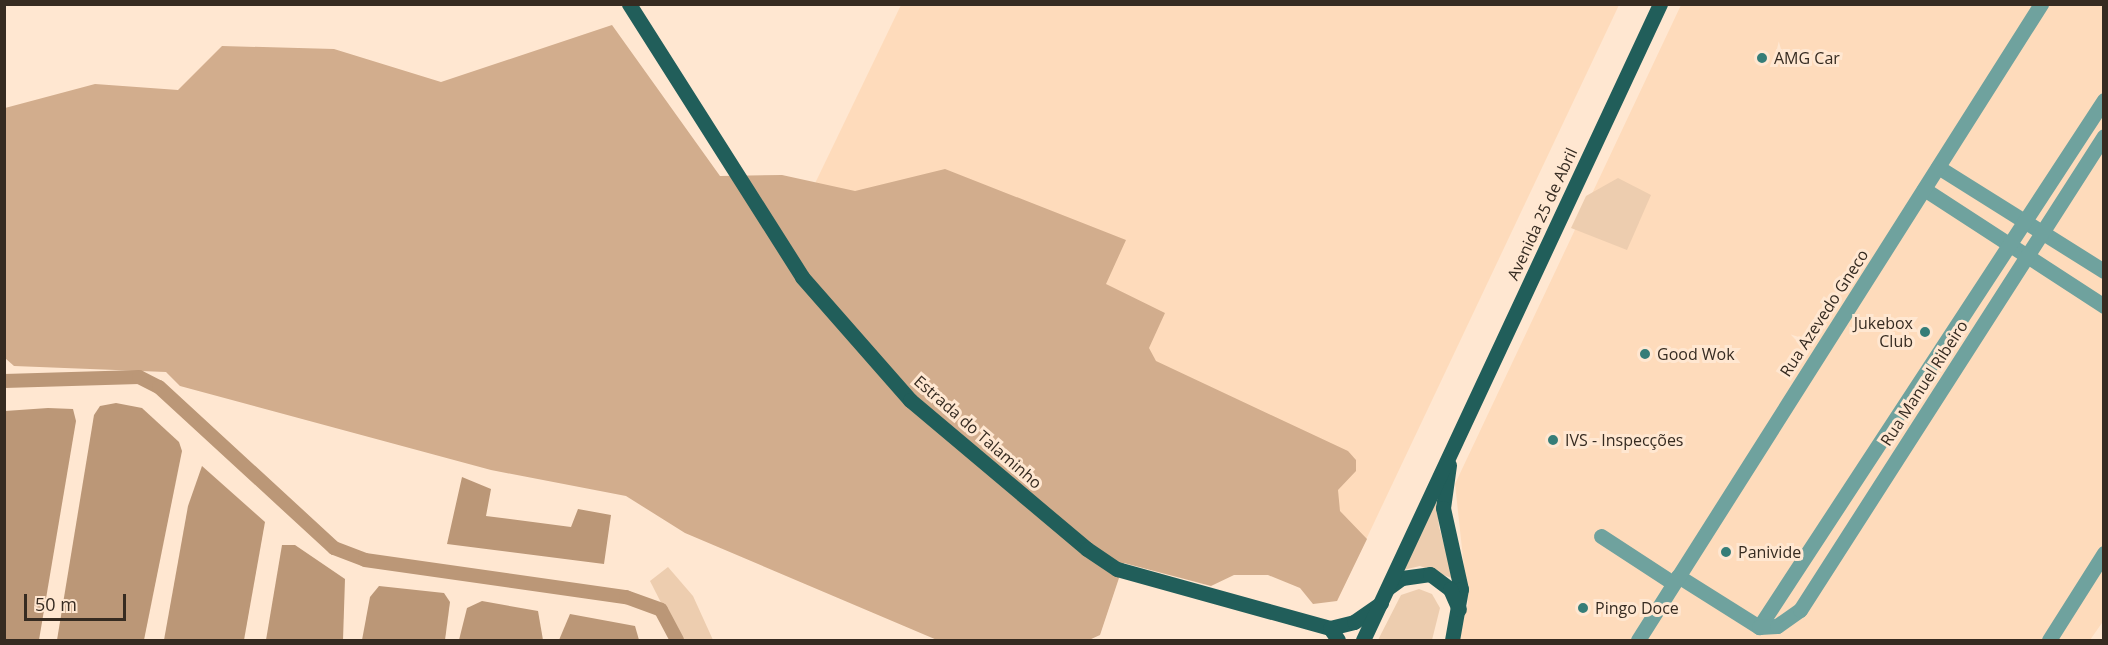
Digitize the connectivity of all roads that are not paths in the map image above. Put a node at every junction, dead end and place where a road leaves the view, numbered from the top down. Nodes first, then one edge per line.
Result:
1 (629, 4) edge
2 (1660, 4) edge
3 (2041, 4) edge
4 (2103, 100) edge
5 (2103, 136) edge
6 (1938, 167) junction
7 (1924, 189) junction
8 (2026, 222) junction
9 (2043, 233) junction
10 (2012, 245) junction
11 (2028, 255) junction
12 (2103, 271) edge
13 (2103, 306) edge
14 (1456, 439) junction
15 (1601, 536) dead end
16 (2103, 553) edge
17 (1675, 579) junction
18 (1388, 588) junction
19 (1381, 603) junction
20 (1458, 609) junction
21 (1758, 627) junction
22 (1334, 634) edge
23 (1363, 640) edge
24 (1452, 640) edge
25 (1638, 640) edge
26 (2049, 640) edge

1 - 22 main road, Estrada do Talaminho
2 - 14 main road, Avenida 25 de Abril
3 - 6 street, Rua Azevedo Gneco
4 - 8 street
5 - 9 street, Rua Manuel Ribeiro
6 - 7 street, Rua Azevedo Gneco
6 - 8 street
7 - 10 street
7 - 17 street, Rua Azevedo Gneco
8 - 9 street
8 - 10 street
9 - 11 street, Rua Manuel Ribeiro
9 - 12 street
10 - 11 street
10 - 21 street
11 - 13 street
11 - 21 street, Rua Manuel Ribeiro
14 - 18 main road, Avenida 25 de Abril
14 - 20 main road, Avenida 25 de Abril
15 - 17 street
16 - 26 street
17 - 21 street
17 - 25 street, Rua Azevedo Gneco
18 - 19 main road, Avenida 25 de Abril
18 - 20 main road
19 - 22 main road
19 - 23 main road, Avenida 25 de Abril
20 - 24 main road, Avenida 25 de Abril

